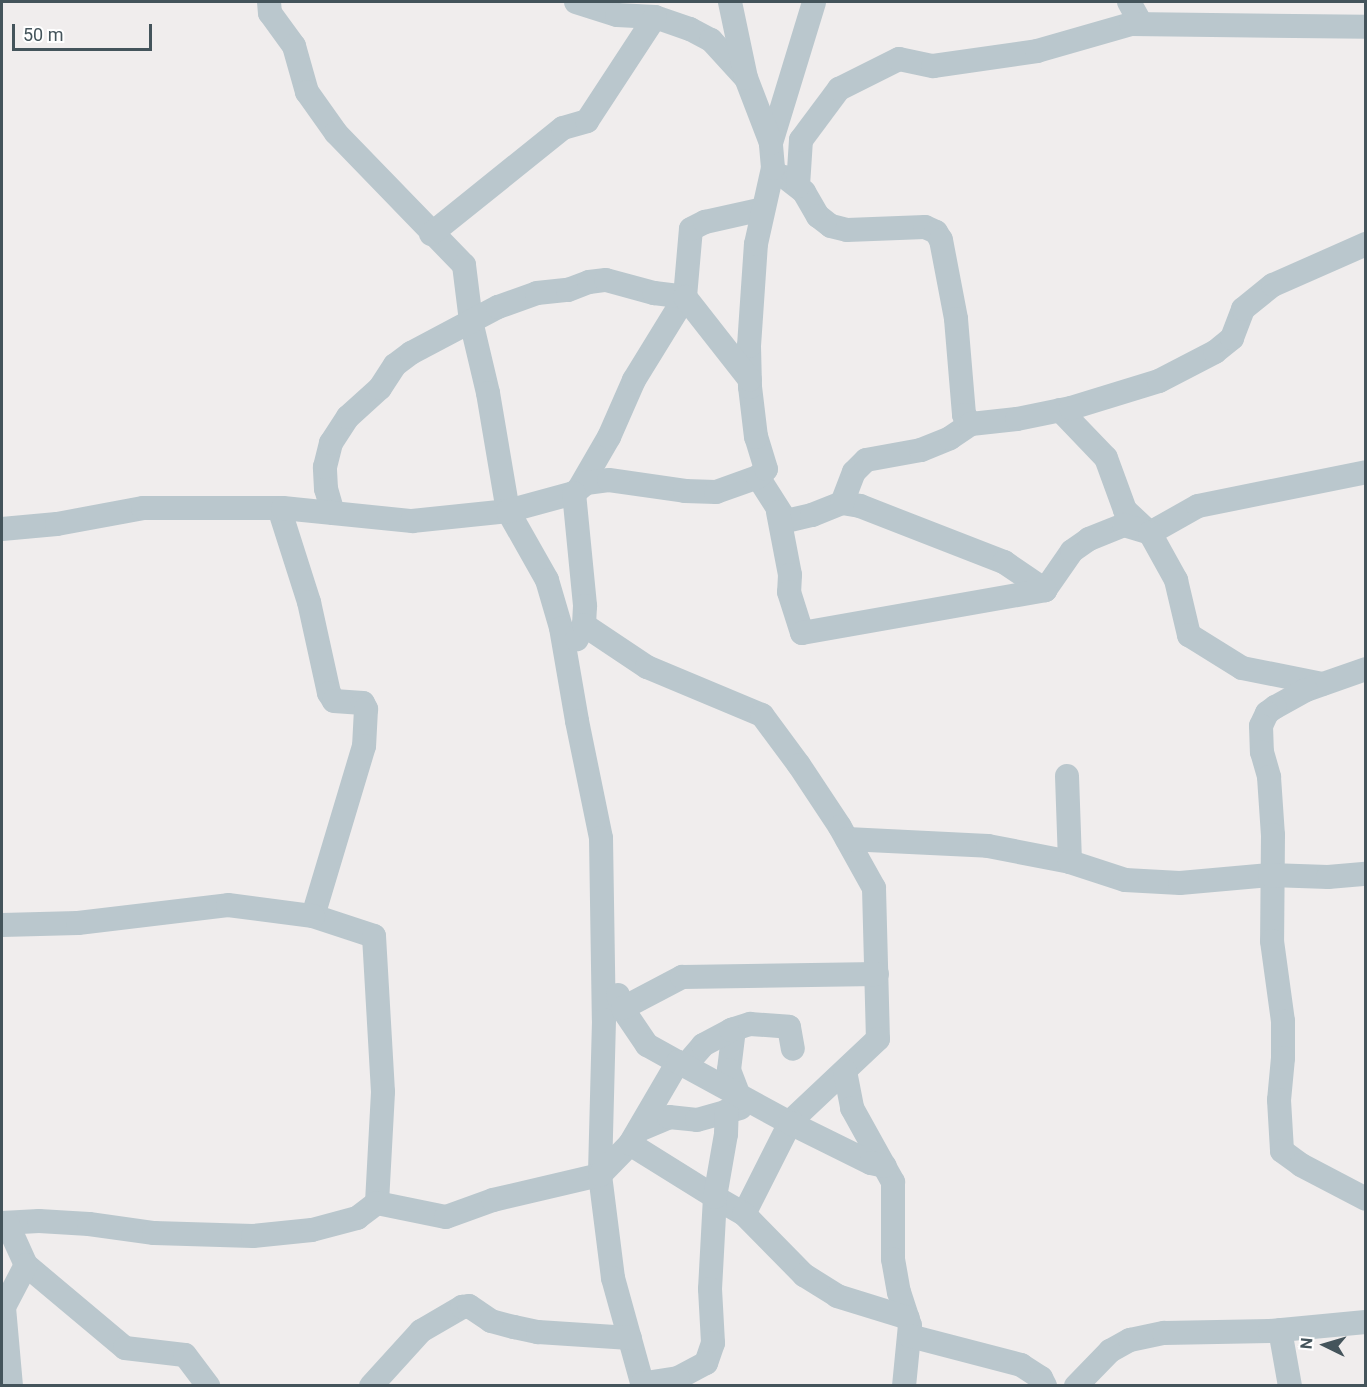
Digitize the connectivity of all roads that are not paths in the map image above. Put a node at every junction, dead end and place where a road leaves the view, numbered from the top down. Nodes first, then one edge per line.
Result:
1 (269, 2) edge
2 (576, 2) edge
3 (729, 2) edge
4 (814, 2) edge
5 (1129, 2) edge
6 (655, 17) junction
7 (1141, 24) junction
8 (1365, 27) edge
9 (746, 78) junction
10 (771, 142) junction
11 (773, 168) junction
12 (798, 186) junction
13 (763, 209) junction
14 (432, 234) junction
15 (1365, 243) edge
16 (685, 297) junction
17 (471, 321) junction
18 (750, 380) junction
19 (1060, 411) junction
20 (971, 424) junction
21 (1365, 472) edge
22 (758, 477) junction
23 (577, 490) junction
24 (843, 503) junction
25 (279, 507) junction
26 (508, 511) junction
27 (778, 512) junction
28 (333, 513) junction
29 (2, 529) edge
30 (1150, 533) junction
31 (1045, 590) junction
32 (584, 625) junction
33 (568, 659) junction
34 (1365, 669) edge
35 (1322, 684) junction
36 (1067, 776) dead end
37 (847, 839) junction
38 (1070, 862) junction
39 (1365, 874) edge
40 (1270, 875) junction
41 (313, 916) junction
42 (2, 925) edge
43 (603, 949) junction
44 (877, 974) junction
45 (623, 1008) junction
46 (734, 1029) junction
47 (794, 1049) dead end
48 (681, 1064) junction
49 (845, 1071) junction
50 (740, 1104) junction
51 (790, 1124) junction
52 (635, 1137) junction
53 (885, 1166) junction
54 (600, 1175) junction
55 (715, 1197) junction
56 (1365, 1199) edge
57 (377, 1203) junction
58 (744, 1214) junction
59 (4, 1223) edge
60 (27, 1265) junction
61 (1365, 1322) edge
62 (909, 1327) junction
63 (1280, 1330) junction
64 (630, 1338) junction
65 (374, 1384) edge
66 (643, 1385) edge
67 (11, 1386) edge
68 (208, 1386) edge
69 (904, 1386) edge
70 (1045, 1386) edge
71 (1076, 1386) edge
72 (1290, 1386) edge

1 - 14 street
2 - 6 street
3 - 9 street
4 - 10 street
5 - 7 street
6 - 9 street
6 - 14 street
7 - 8 street
7 - 12 street
9 - 10 street
10 - 11 street
11 - 12 street
11 - 13 street
12 - 20 street
13 - 16 street
13 - 18 street
14 - 17 street
15 - 19 street
16 - 17 street
16 - 18 street
16 - 23 street
17 - 26 street
17 - 28 street
18 - 22 street
19 - 20 street
19 - 30 street
20 - 24 street
21 - 30 street
22 - 23 street
22 - 27 street
23 - 26 street
23 - 32 street
24 - 27 street
24 - 31 street
25 - 28 street
25 - 29 street
25 - 41 street
26 - 28 street
26 - 33 street
27 - 31 street
30 - 31 street
30 - 35 street
32 - 33 street
32 - 37 street
33 - 43 street
34 - 35 street
35 - 40 street
36 - 38 street
37 - 38 street
37 - 44 street
38 - 40 street
39 - 40 street
40 - 56 street
41 - 42 street
41 - 57 street
43 - 45 street
43 - 54 street
44 - 45 street
44 - 49 street
45 - 48 street
46 - 47 street
46 - 48 street
46 - 50 street
48 - 50 street
48 - 52 street
49 - 51 street
49 - 53 street
50 - 51 street
50 - 52 street
50 - 55 street
51 - 53 street
51 - 58 street
52 - 54 street
52 - 55 street
53 - 62 street
54 - 57 street
54 - 64 street
55 - 58 street
55 - 66 street
57 - 59 street
58 - 62 street
59 - 60 street
60 - 67 street
60 - 68 street
61 - 63 street
62 - 69 street
62 - 70 street
63 - 71 street
63 - 72 street
64 - 65 street
64 - 66 street

